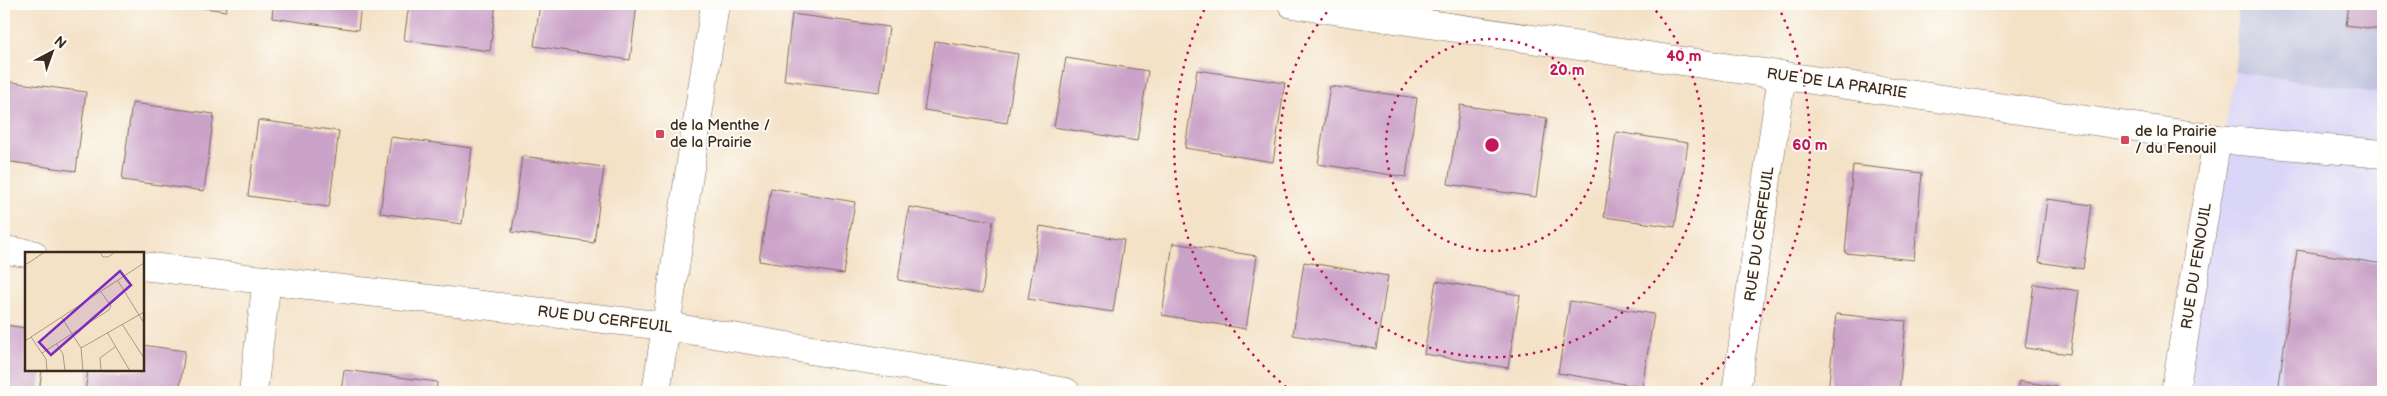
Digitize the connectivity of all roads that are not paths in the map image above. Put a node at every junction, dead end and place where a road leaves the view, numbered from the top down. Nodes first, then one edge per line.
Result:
1 (715, 4) edge
2 (1292, 4) edge
3 (1782, 75) junction
4 (2217, 139) junction
5 (2383, 154) edge
6 (4, 250) edge
7 (25, 253) edge
8 (144, 266) edge
9 (267, 280) junction
10 (665, 326) junction
11 (253, 392) edge
12 (656, 392) edge
13 (1066, 392) edge
14 (1736, 392) edge
15 (2175, 392) edge

1 - 10 street
2 - 3 street, RUE DE LA PRAIRIE
3 - 4 street, RUE DE LA PRAIRIE
3 - 14 street, RUE DU CERFEUIL
4 - 5 street, RUE DE LA PRAIRIE
4 - 15 street, RUE DU FENOUIL
6 - 7 street
8 - 9 street, RUE DU CERFEUIL
9 - 10 street, RUE DU CERFEUIL
9 - 11 street
10 - 12 street
10 - 13 street, RUE DU CERFEUIL

